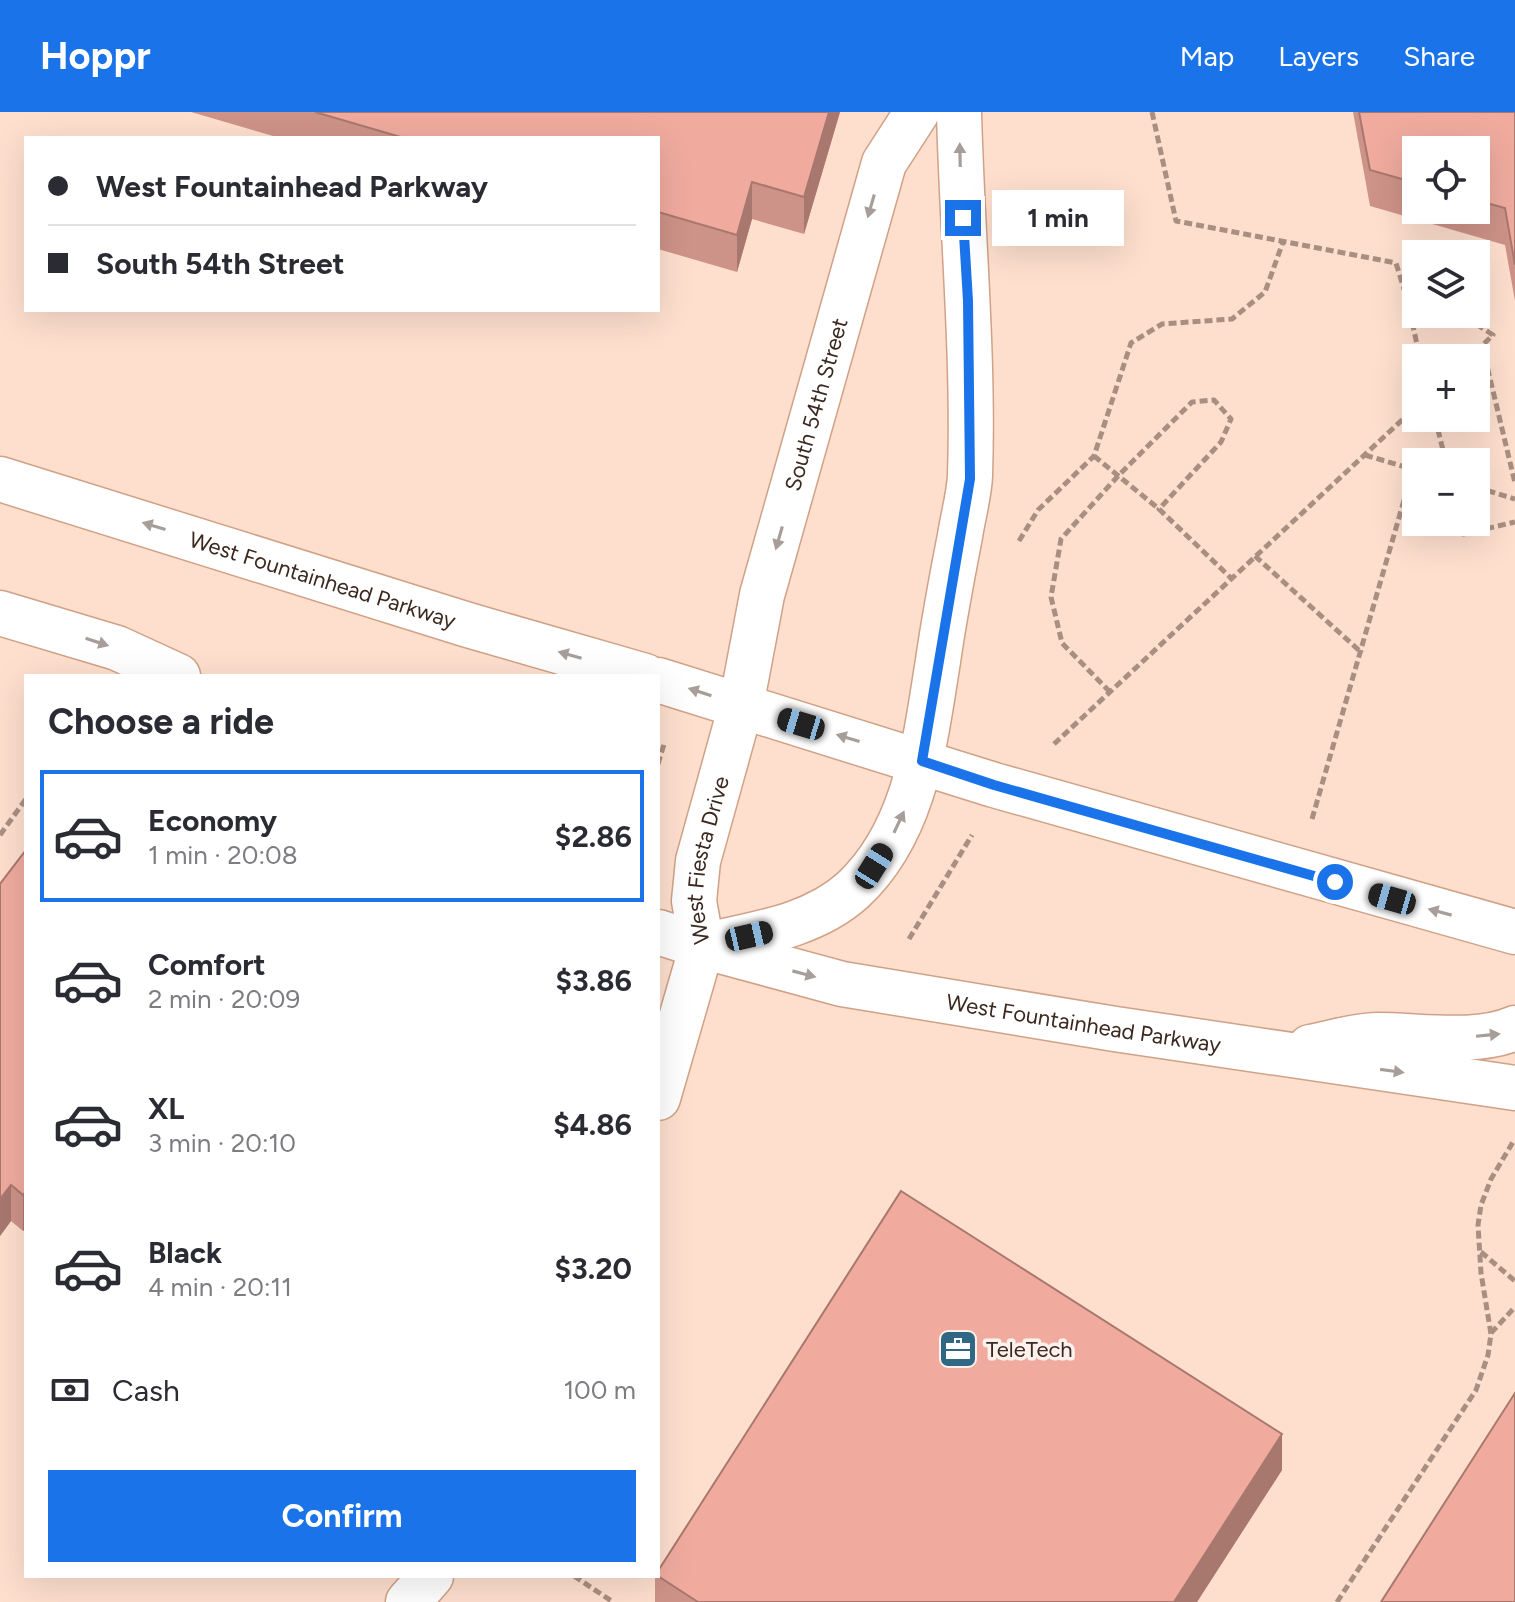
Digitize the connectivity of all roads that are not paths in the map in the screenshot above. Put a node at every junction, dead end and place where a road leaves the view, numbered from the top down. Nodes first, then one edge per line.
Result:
1 (917, 112) edge
2 (959, 112) edge
3 (0, 479) edge
4 (0, 613) edge
5 (174, 674) edge
6 (638, 674) edge
7 (660, 681) edge
8 (741, 706) junction
9 (922, 761) junction
10 (1515, 932) edge
11 (660, 933) edge
12 (702, 946) junction
13 (1515, 1028) edge
14 (1272, 1053) junction
15 (1515, 1088) edge
16 (660, 1091) edge
17 (429, 1578) edge
18 (408, 1602) edge

1 -> 8 street, South 54th Street
9 -> 2 street
6 -> 3 street, West Fountainhead Parkway
4 -> 5 street
8 -> 7 street
9 -> 8 street
8 - 12 street, West Fiesta Drive
10 -> 9 street
12 -> 9 street, West Fiesta Drive
11 - 12 street, West Fountainhead Parkway
12 -> 14 street, West Fountainhead Parkway
12 - 16 street
14 -> 13 street
14 -> 15 street, West Fountainhead Parkway
17 - 18 street

